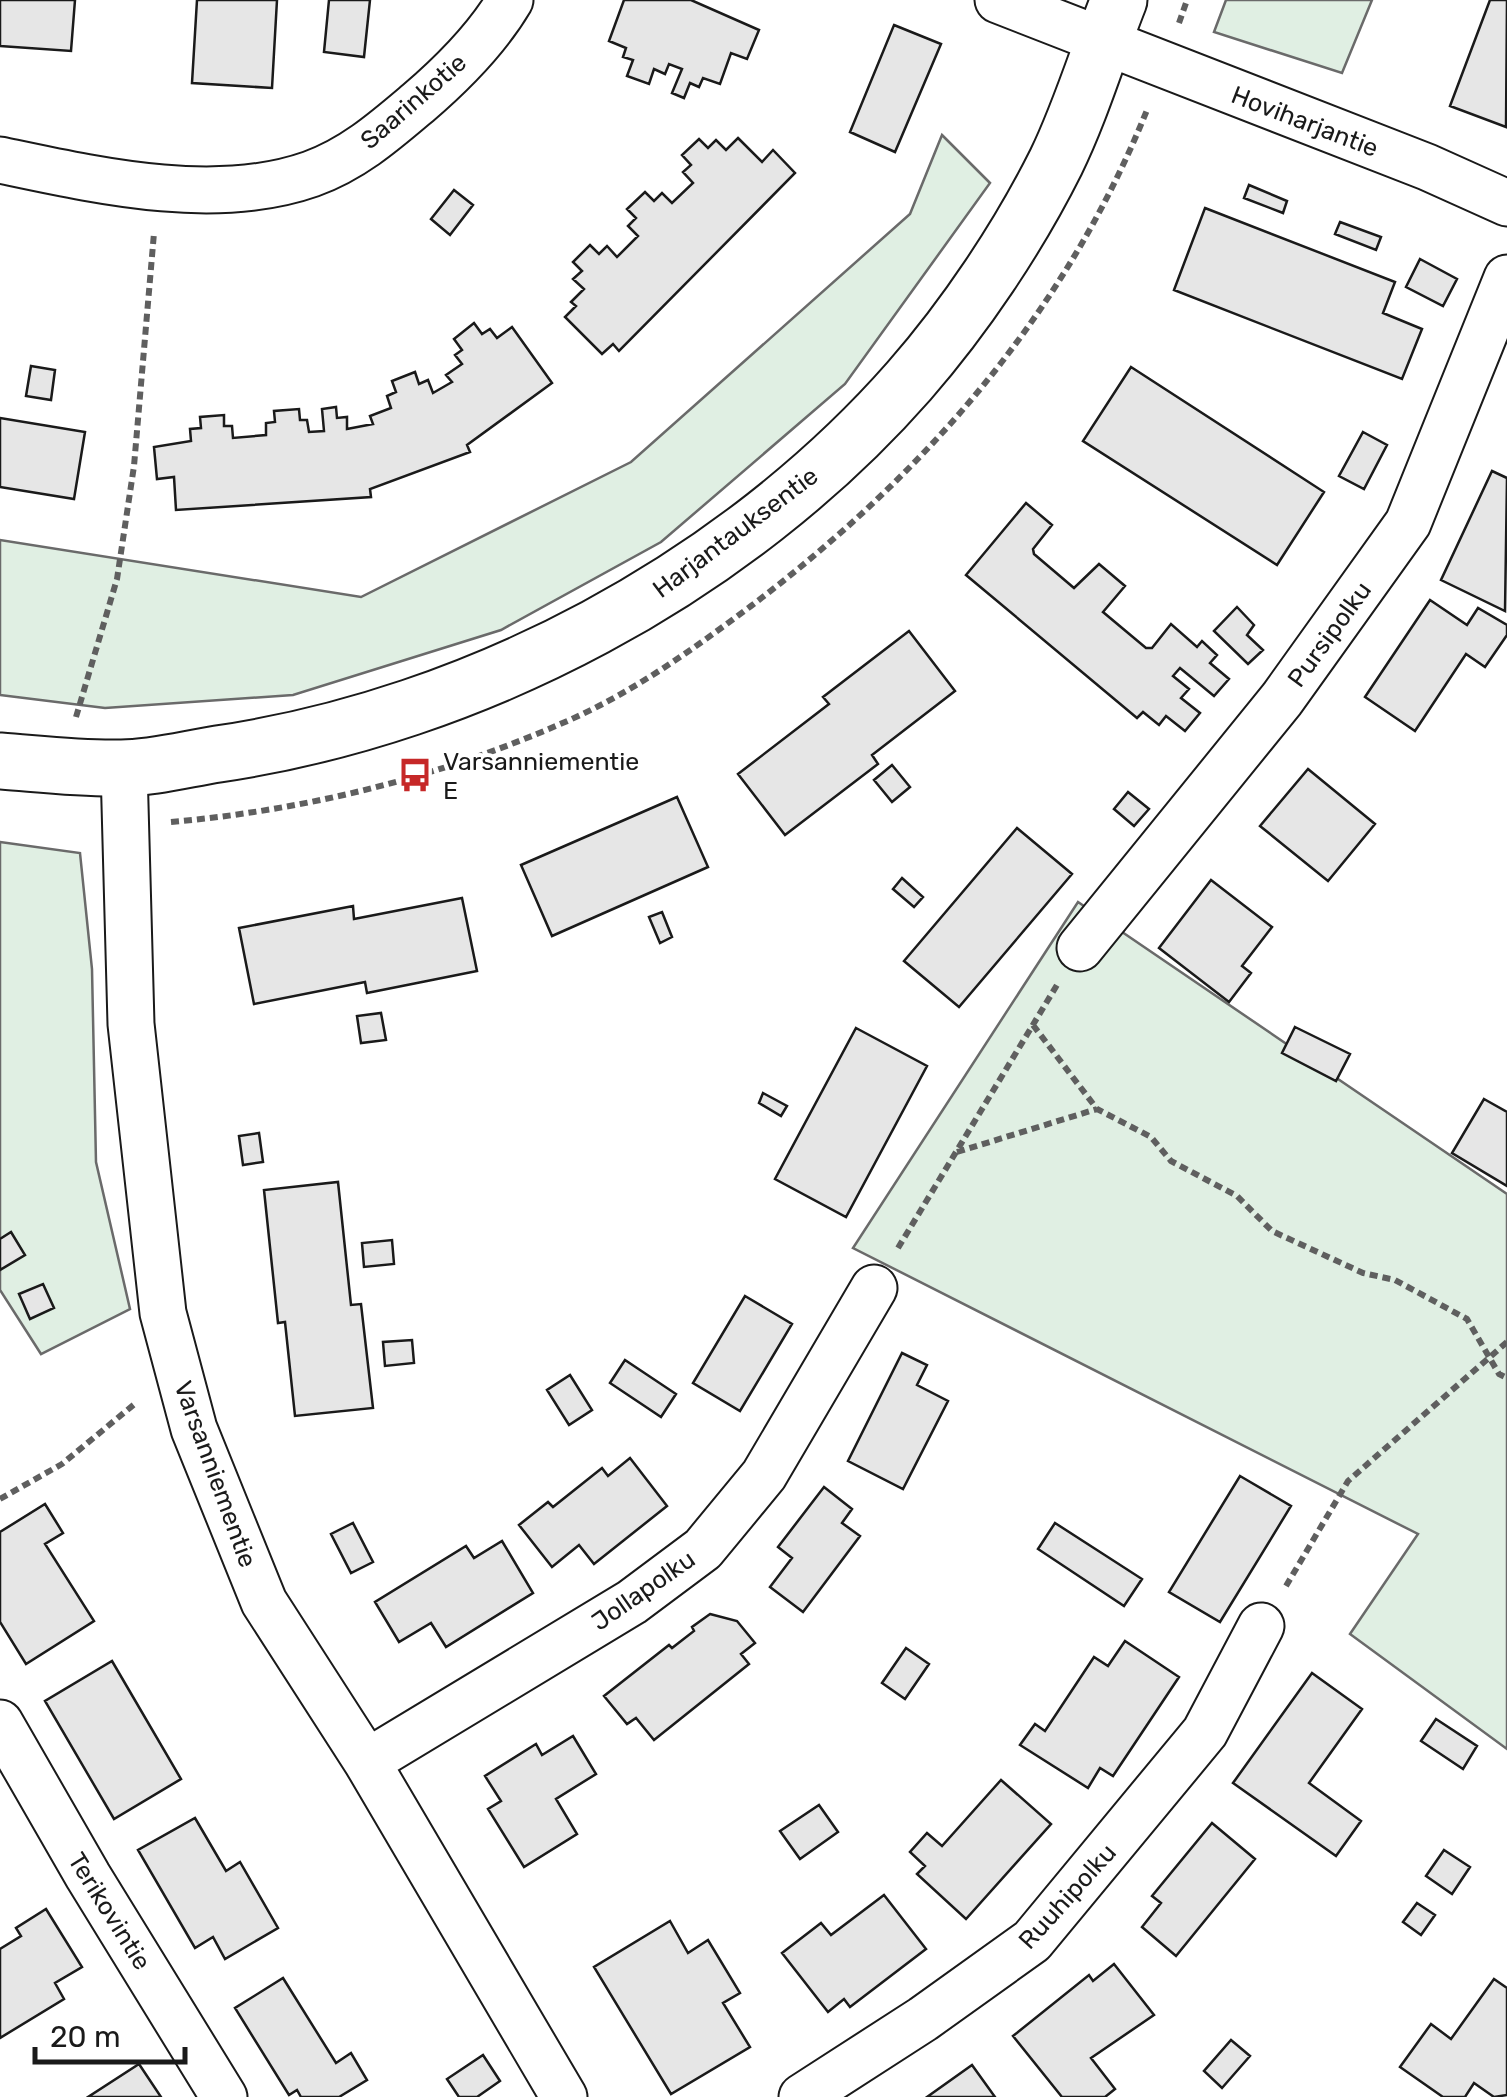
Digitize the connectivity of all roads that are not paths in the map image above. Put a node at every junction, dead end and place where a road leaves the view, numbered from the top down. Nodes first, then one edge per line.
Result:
1 (510, 0) edge
2 (998, 0) edge
3 (1111, 20) edge
4 (0, 160) edge
5 (1507, 203) edge
6 (1507, 278) edge
7 (0, 761) edge
8 (124, 768) junction
9 (1080, 948) road end
10 (874, 1288) road end
11 (1261, 1626) road end
12 (0, 1723) edge
13 (367, 1762) junction
14 (224, 2097) edge
15 (564, 2097) edge
16 (802, 2097) edge

1 - 4 street, Saarinkotie
2 - 3 street
3 - 5 street, Hoviharjantie
3 - 8 street, Harjantauksentie
6 - 9 street, Pursipolku
7 - 8 street, Harjantauksentie
8 - 13 street, Varsanniementie
10 - 13 street, Jollapolku
11 - 16 street, Ruuhipolku
12 - 14 street, Terikovintie
13 - 15 street, Varsanniementie

